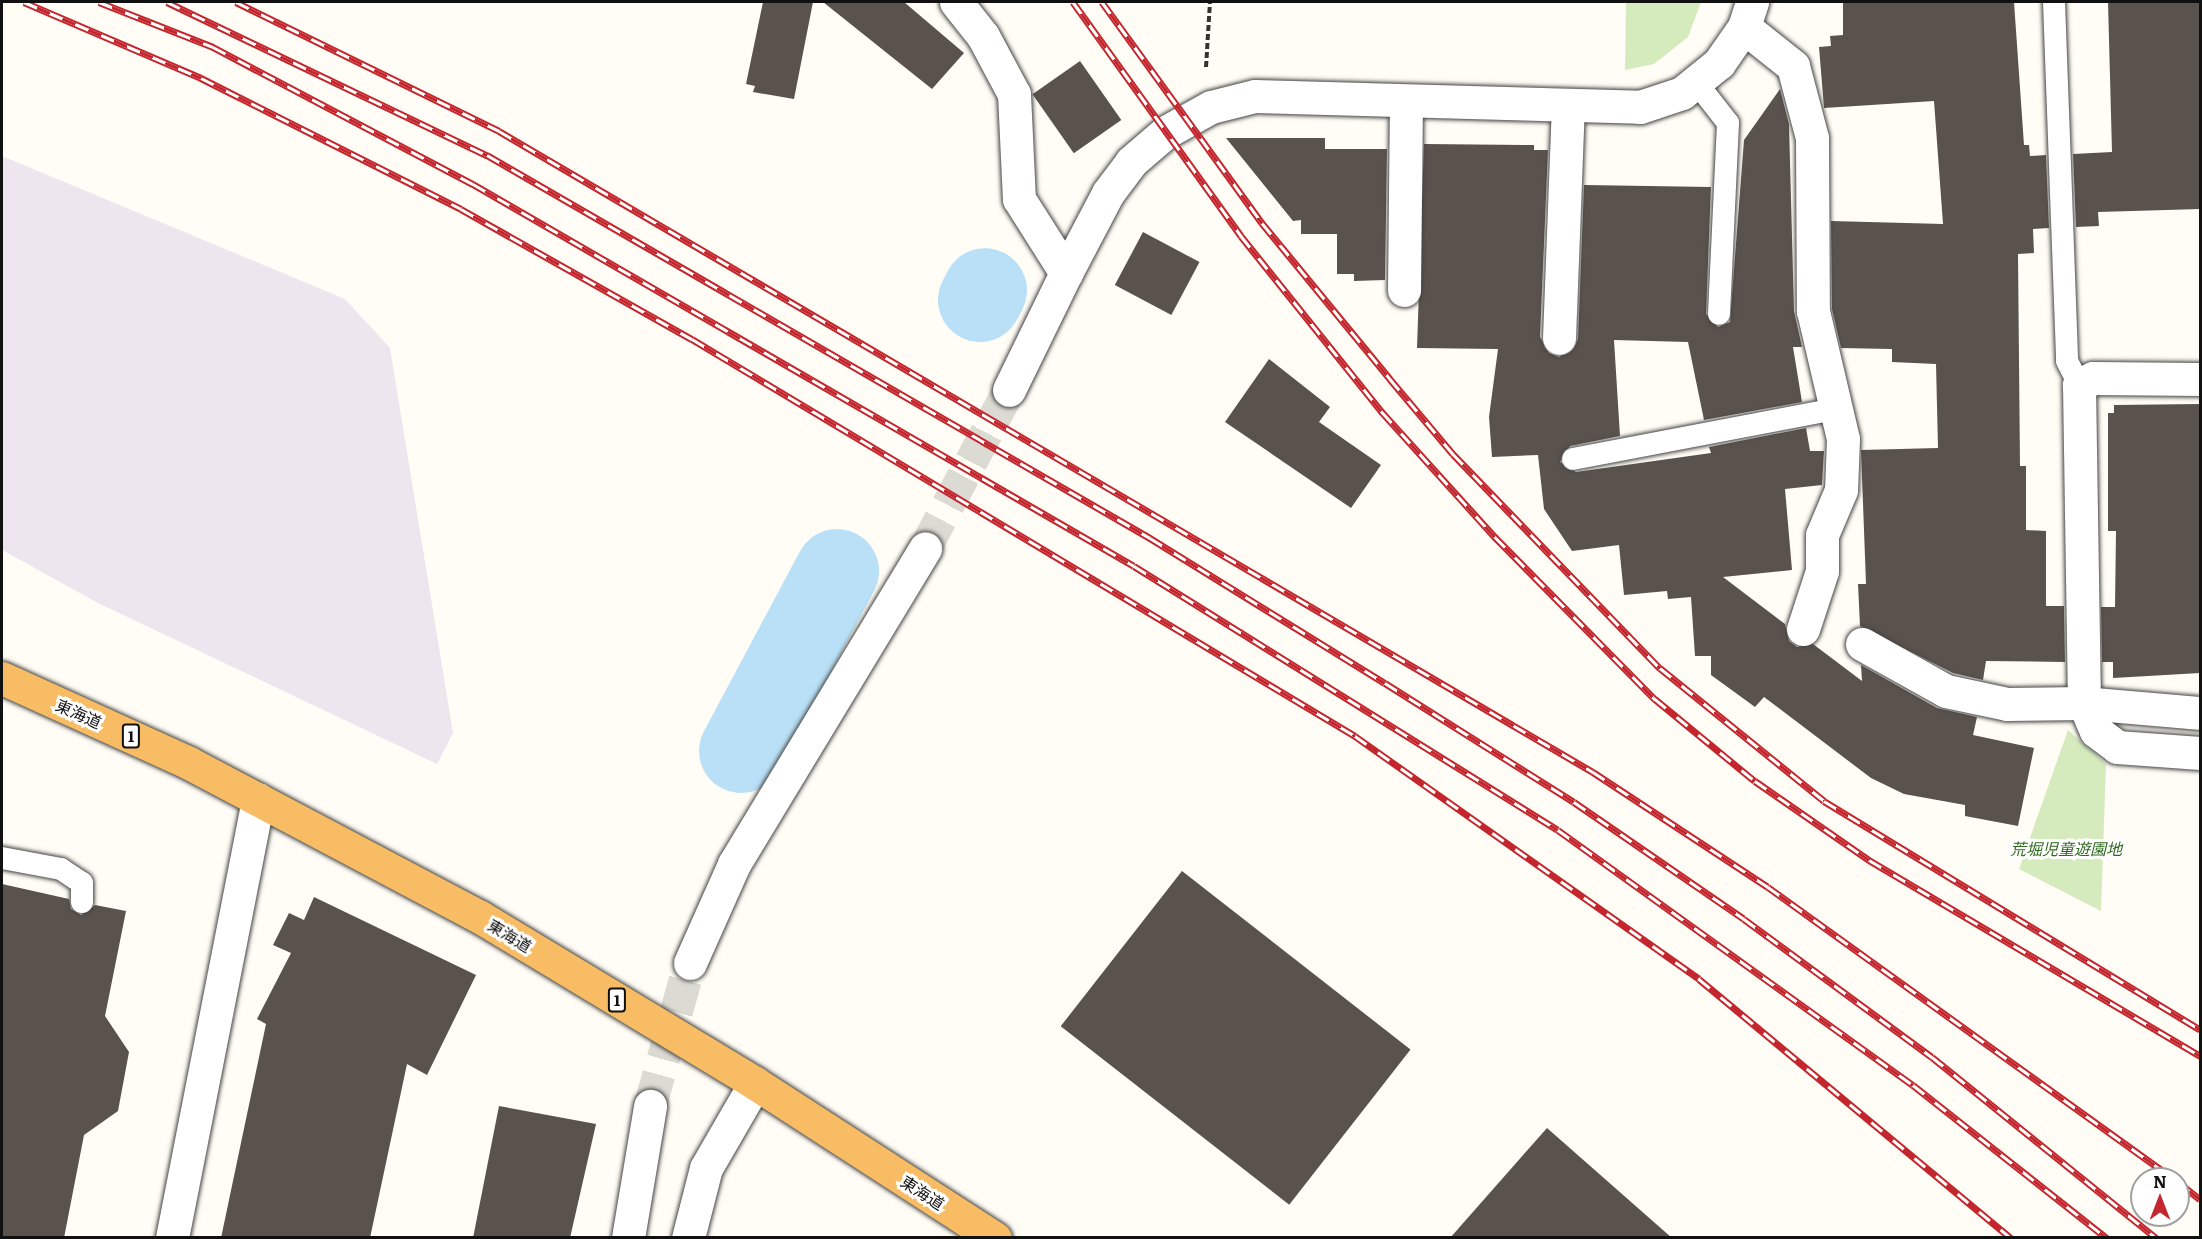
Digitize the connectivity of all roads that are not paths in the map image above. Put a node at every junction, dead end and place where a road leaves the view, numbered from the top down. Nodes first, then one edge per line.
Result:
1 (956, 2) edge
2 (2054, 2) edge
3 (1748, 14) edge
4 (1696, 82) junction
5 (1406, 100) junction
6 (1568, 105) junction
7 (1066, 273) junction
8 (1404, 290) dead end
9 (1719, 314) dead end
10 (1559, 338) dead end
11 (2200, 379) edge
12 (2079, 385) junction
13 (1009, 390) tunnel mouth
14 (1836, 409) junction
15 (1574, 459) dead end
16 (926, 548) tunnel mouth
17 (1803, 629) dead end
18 (1862, 644) dead end
19 (2, 678) edge
20 (2084, 703) junction
21 (2200, 713) edge
22 (2200, 753) edge
23 (258, 799) junction
24 (2, 858) edge
25 (82, 902) dead end
26 (690, 963) tunnel mouth
27 (755, 1083) junction
28 (650, 1106) tunnel mouth
29 (172, 1238) edge
30 (628, 1238) edge
31 (688, 1238) edge
32 (994, 1238) edge

1 - 7 street
2 - 12 lane
3 - 4 street
3 - 14 street
4 - 6 street
4 - 9 lane
5 - 6 street
5 - 7 street
5 - 8 street
6 - 10 street
7 - 13 street
11 - 12 street
12 - 20 street
14 - 15 lane
14 - 17 street
16 - 26 street
18 - 20 street
19 - 23 highway, 東海道 / 1
20 - 21 street
20 - 22 street
23 - 27 highway, 東海道 / 1
23 - 29 street
24 - 25 lane
27 - 31 street
27 - 32 highway, 東海道 / 1
28 - 30 street

